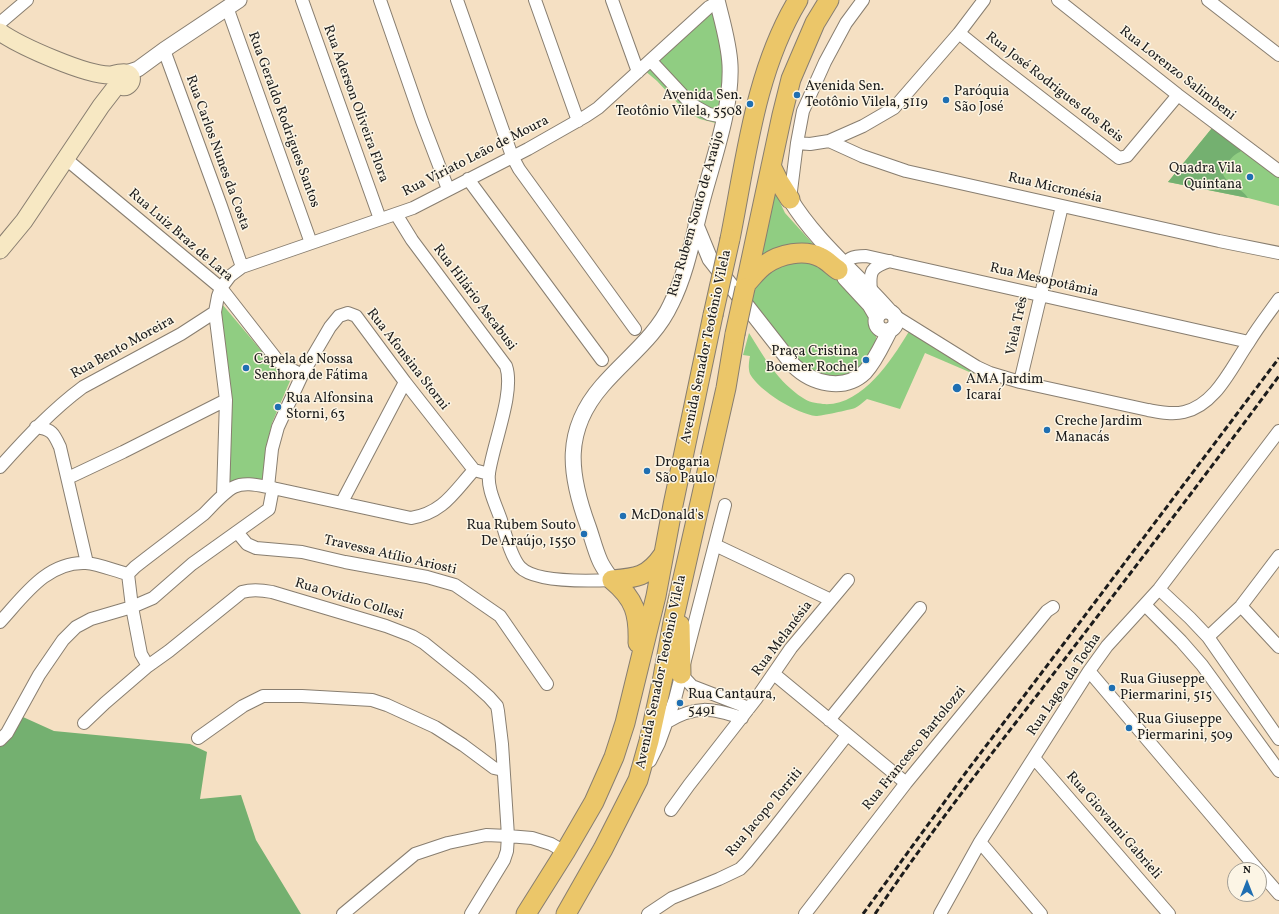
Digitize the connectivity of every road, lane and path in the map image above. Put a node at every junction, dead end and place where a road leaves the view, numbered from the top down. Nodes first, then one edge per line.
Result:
1 (27, 0) edge
2 (302, 0) edge
3 (380, 0) edge
4 (457, 0) edge
5 (535, 0) edge
6 (612, 0) edge
7 (798, 0) edge
8 (829, 0) edge
9 (862, 0) edge
10 (984, 0) edge
11 (1058, 0) edge
12 (1208, 0) edge
13 (717, 1) edge
14 (233, 4) edge
15 (0, 23) edge
16 (0, 32) edge
17 (958, 33) junction
18 (164, 50) junction
19 (1279, 55) edge
20 (651, 61) junction
21 (638, 72) junction
22 (122, 79) junction
23 (1178, 95) junction
24 (724, 117) junction
25 (578, 121) junction
26 (829, 141) junction
27 (797, 143) junction
28 (512, 156) junction
29 (66, 159) junction
30 (771, 166) junction
31 (1279, 171) edge
32 (468, 179) junction
33 (448, 190) junction
34 (790, 199) junction
35 (1062, 206) junction
36 (396, 214) junction
37 (380, 219) junction
38 (696, 225) junction
39 (311, 243) junction
40 (0, 250) edge
41 (689, 253) junction
42 (1279, 253) edge
43 (710, 259) junction
44 (890, 261) junction
45 (242, 267) junction
46 (841, 267) junction
47 (746, 286) junction
48 (221, 288) junction
49 (871, 291) junction
50 (1040, 296) junction
51 (1279, 299) edge
52 (214, 312) junction
53 (886, 320) junction
54 (635, 329) dead end
55 (1249, 342) junction
56 (602, 360) dead end
57 (302, 375) junction
58 (405, 382) junction
59 (1020, 382) junction
60 (226, 400) junction
61 (36, 427) junction
62 (1279, 431) edge
63 (0, 467) edge
64 (474, 470) junction
65 (489, 474) junction
66 (68, 478) junction
67 (270, 487) junction
68 (223, 495) junction
69 (342, 502) junction
70 (725, 505) dead end
71 (238, 532) junction
72 (715, 545) junction
73 (663, 555) junction
74 (1279, 556) edge
75 (87, 563) junction
76 (128, 574) junction
77 (848, 580) dead end
78 (617, 585) junction
79 (1159, 589) junction
80 (679, 593) junction
81 (656, 596) junction
82 (831, 600) junction
83 (1145, 605) junction
84 (1241, 606) junction
85 (132, 607) junction
86 (1053, 607) dead end
87 (920, 608) dead end
88 (0, 622) edge
89 (1208, 637) junction
90 (646, 639) junction
91 (675, 641) junction
92 (1279, 647) edge
93 (148, 666) junction
94 (1089, 671) junction
95 (637, 674) junction
96 (681, 674) junction
97 (774, 674) junction
98 (546, 684) dead end
99 (749, 708) junction
100 (742, 718) junction
101 (829, 720) junction
102 (667, 722) junction
103 (84, 723) dead end
104 (847, 735) junction
105 (198, 738) dead end
106 (1279, 739) edge
107 (0, 740) edge
108 (1034, 758) junction
109 (503, 770) junction
110 (1279, 771) edge
111 (638, 780) junction
112 (906, 782) junction
113 (671, 810) dead end
114 (508, 836) junction
115 (980, 842) junction
116 (565, 852) junction
117 (1252, 862) edge
118 (1267, 880) edge
119 (1279, 894) edge
120 (343, 914) edge
121 (471, 914) edge
122 (526, 914) edge
123 (566, 914) edge
124 (648, 914) edge
125 (805, 914) edge
126 (940, 914) edge
127 (1041, 914) edge
128 (1169, 914) edge

1 - 15 street
2 - 37 street, Rua Aderson Oliveira Flora
3 - 33 street
4 - 28 street
5 - 25 street
6 - 21 street
7 - 73 main road, Avenida Senador Teotônio Vilela, bridge
8 - 30 main road, Avenida Senador Teotônio Vilela
9 - 27 street
10 - 17 street
11 - 23 street, Rua Lorenzo Salimbeni
12 - 19 street
13 - 20 street, Rua Viriato Leão de Moura
13 - 24 street, Rua Rubem Souto de Araújo
14 - 18 street
14 - 39 street, Rua Geraldo Rodrigues Santos
16 - 22 main road
17 - 23 street, Rua José Rodrigues dos Reis
17 - 26 street
18 - 22 street
18 - 45 street, Rua Carlos Nunes da Costa
20 - 21 street, Rua Viriato Leão de Moura
20 - 24 street
21 - 25 street, Rua Viriato Leão de Moura
22 - 29 main road
23 - 31 street, Rua Lorenzo Salimbeni
24 - 38 street, Rua Rubem Souto de Araújo
25 - 28 street, Rua Viriato Leão de Moura
26 - 27 street
26 - 35 street, Rua Micronésia
27 - 34 street
28 - 32 street, Rua Viriato Leão de Moura
28 - 54 street
29 - 40 main road
29 - 48 street, Rua Luiz Braz de Lara
30 - 34 main road
30 - 47 main road, Avenida Senador Teotônio Vilela
32 - 33 street, Rua Viriato Leão de Moura
32 - 56 street
33 - 36 street, Rua Viriato Leão de Moura
34 - 46 street
35 - 42 street, Rua Micronésia
35 - 50 street, Viela Três
36 - 37 street, Rua Viriato Leão de Moura
36 - 65 street, Rua Hilário Ascabusi
37 - 39 street, Rua Viriato Leão de Moura
38 - 41 street, Rua Rubem Souto de Araújo
38 - 43 street
39 - 45 street, Rua Viriato Leão de Moura
41 - 43 street
41 - 78 street, Rua Rubem Souto de Araújo
43 - 53 street
44 - 46 street, Rua Mesopotâmia
44 - 49 street
44 - 50 street, Rua Mesopotâmia
45 - 48 street, Rua Viriato Leão de Moura
46 - 47 main road
46 - 49 street
46 - 53 street
47 - 80 main road, Avenida Senador Teotônio Vilela, bridge
48 - 52 street
48 - 57 street, Rua Luiz Braz de Lara
49 - 53 street
50 - 55 street, Rua Mesopotâmia
50 - 59 street, Viela Três
51 - 55 street
52 - 60 street
52 - 61 street, Rua Bento Moreira
53 - 59 street
55 - 59 street
57 - 58 street, Rua Afonsina Storni
57 - 67 street, Rua Afonsina Storni
58 - 64 street, Rua Afonsina Storni
58 - 69 street
60 - 66 street
60 - 68 street
61 - 63 street, Rua Bento Moreira
61 - 66 street
62 - 79 street, Rua Lagoa da Tocha
64 - 65 street
64 - 69 street
65 - 78 street, Rua Hilário Ascabusi
66 - 75 street
67 - 68 street
67 - 69 street
67 - 71 street, Rua Afonsina Storni
68 - 76 street
70 - 72 street
71 - 85 street, Rua Afonsina Storni
71 - 98 street, Travessa Atílio Ariosti
72 - 82 street
72 - 96 street
73 - 78 main road
73 - 81 main road, Avenida Senador Teotônio Vilela
74 - 84 street
75 - 76 street
75 - 88 street
76 - 85 street
77 - 82 street, Rua Melanésia
78 - 81 main road
78 - 95 main road
79 - 83 street, Rua Lagoa da Tocha
79 - 89 street
80 - 81 main road
80 - 91 main road, Avenida Senador Teotônio Vilela
81 - 90 main road, Avenida Senador Teotônio Vilela
82 - 97 street, Rua Melanésia
83 - 94 street, Rua Lagoa da Tocha
83 - 110 street
84 - 89 street
84 - 92 street
85 - 93 street
85 - 107 street, Rua Afonsina Storni
86 - 112 street, Rua Francesco Bartolozzi
87 - 101 street
89 - 106 street
90 - 91 main road
90 - 95 main road, Avenida Senador Teotônio Vilela
91 - 96 main road
91 - 111 main road, Avenida Senador Teotônio Vilela
93 - 103 street, Rua Ovidio Collesi
93 - 109 street, Rua Ovidio Collesi
94 - 108 street, Rua Lagoa da Tocha
94 - 117 street
95 - 116 main road, Avenida Senador Teotônio Vilela
96 - 99 street
96 - 102 street
97 - 99 street, Rua Melanésia
97 - 101 street
99 - 100 street, Rua Melanésia
100 - 102 street
100 - 113 street, Rua Melanésia
101 - 104 street
102 - 111 street
104 - 112 street
104 - 124 street, Rua Jacopo Torriti
105 - 109 street
108 - 115 street, Rua Lagoa da Tocha
108 - 128 street, Rua Giovanni Gabrieli
109 - 114 street, Rua Ovidio Collesi
111 - 123 main road, Avenida Senador Teotônio Vilela
112 - 125 street, Rua Francesco Bartolozzi
114 - 116 street
114 - 120 street
114 - 121 street, Rua Ovidio Collesi
115 - 126 street, Rua Lagoa da Tocha
115 - 127 street
116 - 122 main road, Avenida Senador Teotônio Vilela
118 - 119 street

